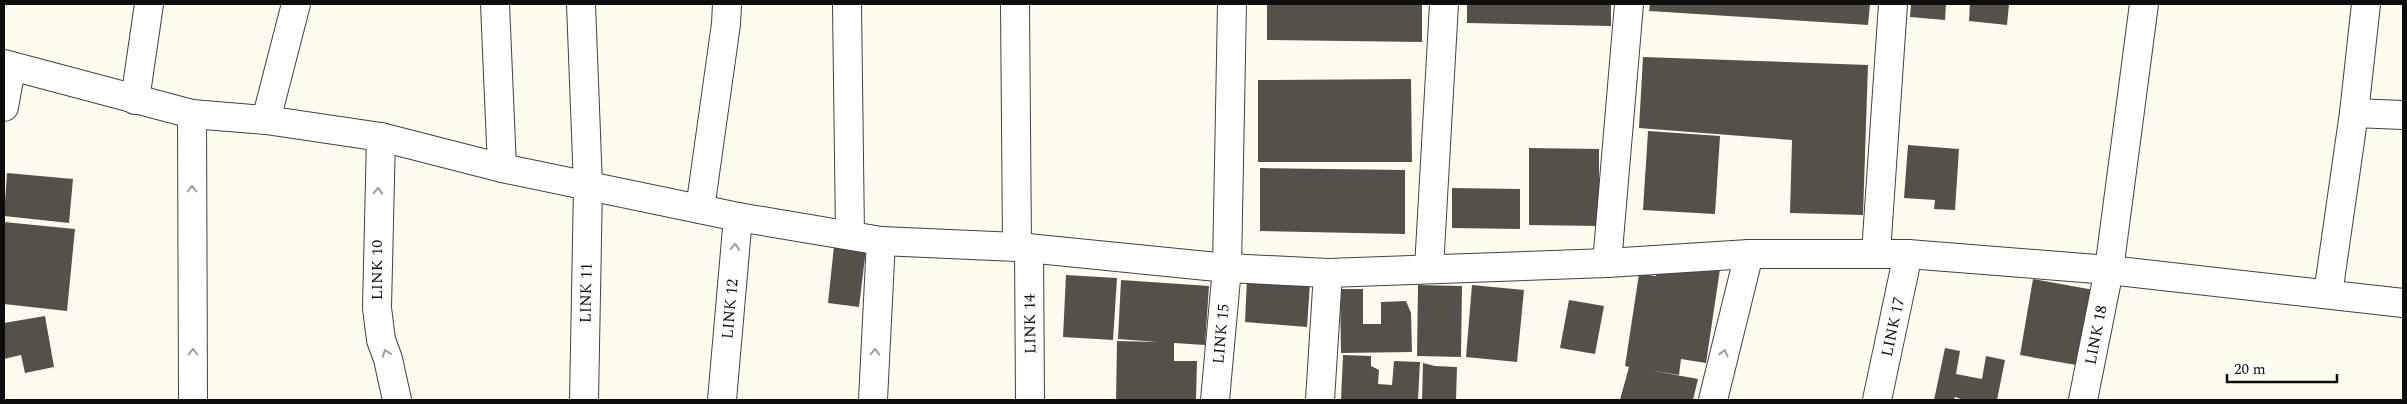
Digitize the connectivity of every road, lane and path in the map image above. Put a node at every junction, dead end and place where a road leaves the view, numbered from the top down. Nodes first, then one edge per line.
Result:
1 (149, 4) edge
2 (296, 4) edge
3 (495, 4) edge
4 (581, 4) edge
5 (727, 4) edge
6 (847, 4) edge
7 (1015, 4) edge
8 (1232, 4) edge
9 (1444, 4) edge
10 (1629, 4) edge
11 (1893, 4) edge
12 (2144, 4) edge
13 (2366, 4) edge
14 (7, 66) edge
15 (135, 100) junction
16 (4, 107) edge
17 (2354, 113) junction
18 (192, 114) junction
19 (2403, 115) edge
20 (266, 120) junction
21 (381, 137) junction
22 (502, 168) junction
23 (588, 186) junction
24 (700, 209) junction
25 (738, 217) junction
26 (850, 235) junction
27 (881, 241) junction
28 (1023, 248) junction
29 (1876, 253) junction
30 (1749, 254) junction
31 (1908, 254) junction
32 (1607, 263) junction
33 (1227, 268) junction
34 (1429, 268) junction
35 (2109, 270) junction
36 (1328, 273) junction
37 (2328, 294) junction
38 (2403, 303) edge
39 (193, 400) edge
40 (397, 400) edge
41 (584, 400) edge
42 (722, 400) edge
43 (873, 400) edge
44 (1030, 400) edge
45 (1215, 400) edge
46 (1320, 400) edge
47 (1713, 400) edge
48 (1877, 400) edge
49 (2084, 400) edge

1 - 15 street
2 - 20 street
3 - 22 street
4 - 23 street, LINK 11
5 - 24 street
6 - 26 street
7 - 28 street, LINK 14
8 - 33 street, LINK 15
9 - 34 street
10 - 32 street
11 - 29 street
12 - 35 street, LINK 18
13 - 17 street
14 - 15 street
14 - 16 street
15 - 18 street
17 - 19 street
17 - 37 street
18 - 20 street
39 -> 18 street
20 - 21 street
21 - 22 street
40 -> 21 street, LINK 10
22 - 23 street
23 - 24 street
23 - 41 street, LINK 11
24 - 25 street
25 - 26 street
42 -> 25 street, LINK 12
26 - 27 street
27 - 28 street
43 -> 27 street
28 - 33 street
28 - 44 street, LINK 14
29 - 30 street
29 - 31 street
30 - 32 street
47 -> 30 street
31 - 35 street
31 - 48 street, LINK 17
32 - 34 street
33 - 36 street
33 - 45 street, LINK 15
34 - 36 street
35 - 37 street
35 - 49 street, LINK 18
36 - 46 street
37 - 38 street

